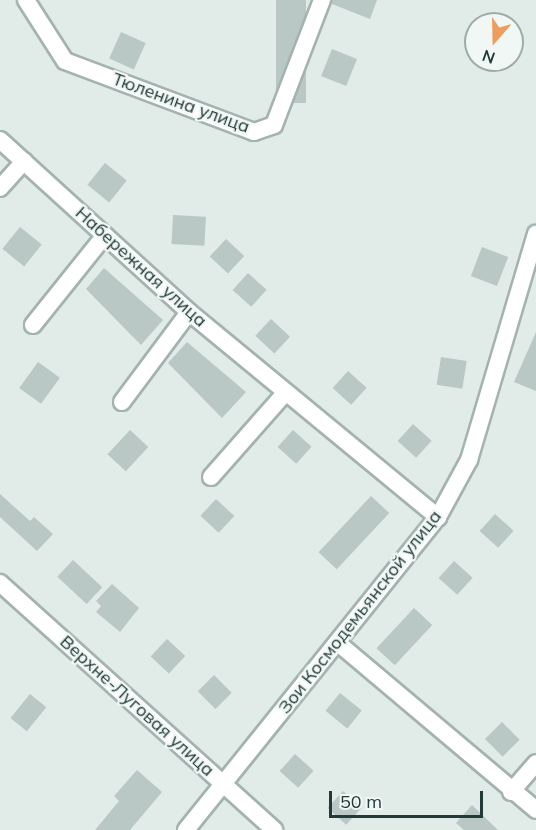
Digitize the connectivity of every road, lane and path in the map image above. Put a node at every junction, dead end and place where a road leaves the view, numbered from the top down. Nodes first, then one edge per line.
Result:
1 (26, 0) edge
2 (322, 0) edge
3 (0, 140) edge
4 (24, 160) junction
5 (0, 188) edge
6 (536, 234) edge
7 (105, 235) junction
8 (189, 312) junction
9 (33, 325) dead end
10 (286, 392) junction
11 (122, 402) dead end
12 (211, 477) dead end
13 (438, 517) junction
14 (0, 583) edge
15 (338, 643) junction
16 (536, 763) edge
17 (224, 783) junction
18 (511, 792) junction
19 (536, 810) edge
20 (186, 830) edge
21 (274, 830) edge

1 - 2 street, Тюленина улица
3 - 4 street, Набережная улица
4 - 5 street
4 - 7 street, Набережная улица
6 - 13 street, Зои Космодемьянской улица
7 - 8 street, Набережная улица
7 - 9 street
8 - 10 street, Набережная улица
8 - 11 street
10 - 12 street
10 - 13 street, Набережная улица
13 - 15 street, Зои Космодемьянской улица
14 - 17 street, Верхне-Луговая улица
15 - 17 street, Зои Космодемьянской улица
15 - 18 street
16 - 18 street
17 - 20 street, Зои Космодемьянской улица
17 - 21 street, Верхне-Луговая улица
18 - 19 street

